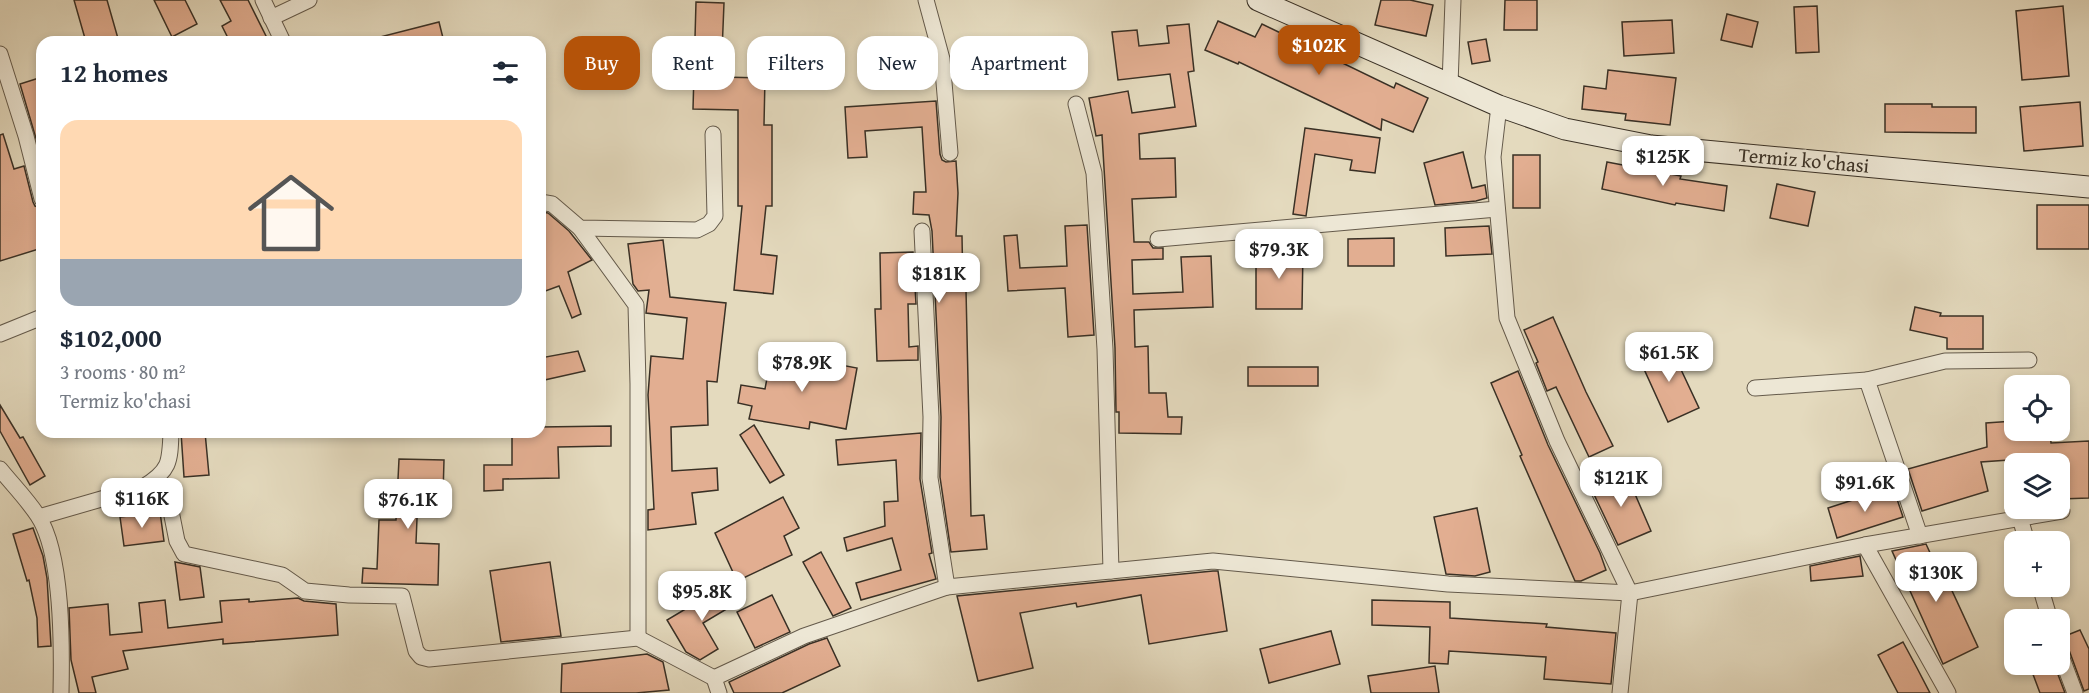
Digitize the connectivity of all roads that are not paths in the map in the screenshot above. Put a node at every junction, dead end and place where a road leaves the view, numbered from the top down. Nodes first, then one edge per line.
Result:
1 (263, 0) edge
2 (309, 0) edge
3 (926, 0) edge
4 (1258, 0) edge
5 (1454, 0) edge
6 (272, 18) junction
7 (280, 36) edge
8 (0, 54) edge
9 (1450, 85) junction
10 (1076, 104) dead end
11 (1499, 106) junction
12 (713, 134) dead end
13 (950, 153) dead end
14 (36, 175) edge
15 (2089, 187) edge
16 (546, 203) edge
17 (1497, 209) junction
18 (580, 228) junction
19 (922, 231) dead end
20 (1158, 239) dead end
21 (36, 319) edge
22 (0, 334) edge
23 (2029, 360) dead end
24 (1867, 380) junction
25 (1755, 388) dead end
26 (171, 438) edge
27 (0, 469) edge
28 (156, 480) junction
29 (39, 517) junction
30 (2014, 519) edge
31 (1920, 536) junction
32 (1865, 545) junction
33 (1111, 571) junction
34 (947, 586) junction
35 (1630, 593) junction
36 (638, 639) junction
37 (2068, 675) edge
38 (714, 678) junction
39 (61, 693) edge
40 (719, 693) edge
41 (1620, 693) edge
42 (1948, 693) edge
43 (2075, 693) edge

1 - 6 street
2 - 6 street
3 - 13 street
4 - 9 main road, Termiz ko'chasi
5 - 9 street
6 - 7 street
8 - 14 street
9 - 11 main road, Termiz ko'chasi
10 - 33 street
11 - 15 main road, Termiz ko'chasi
11 - 17 street
12 - 18 street
16 - 18 street
17 - 20 street
17 - 35 street
18 - 36 street
19 - 34 street
21 - 22 street
23 - 24 street
24 - 25 street
24 - 31 street
26 - 28 street
27 - 29 street
28 - 29 street
28 - 36 street
29 - 39 street
30 - 31 street
31 - 32 street
32 - 35 street
32 - 42 street
33 - 34 street
33 - 35 street
34 - 38 street
35 - 41 street
36 - 38 street
37 - 43 street
38 - 40 street

